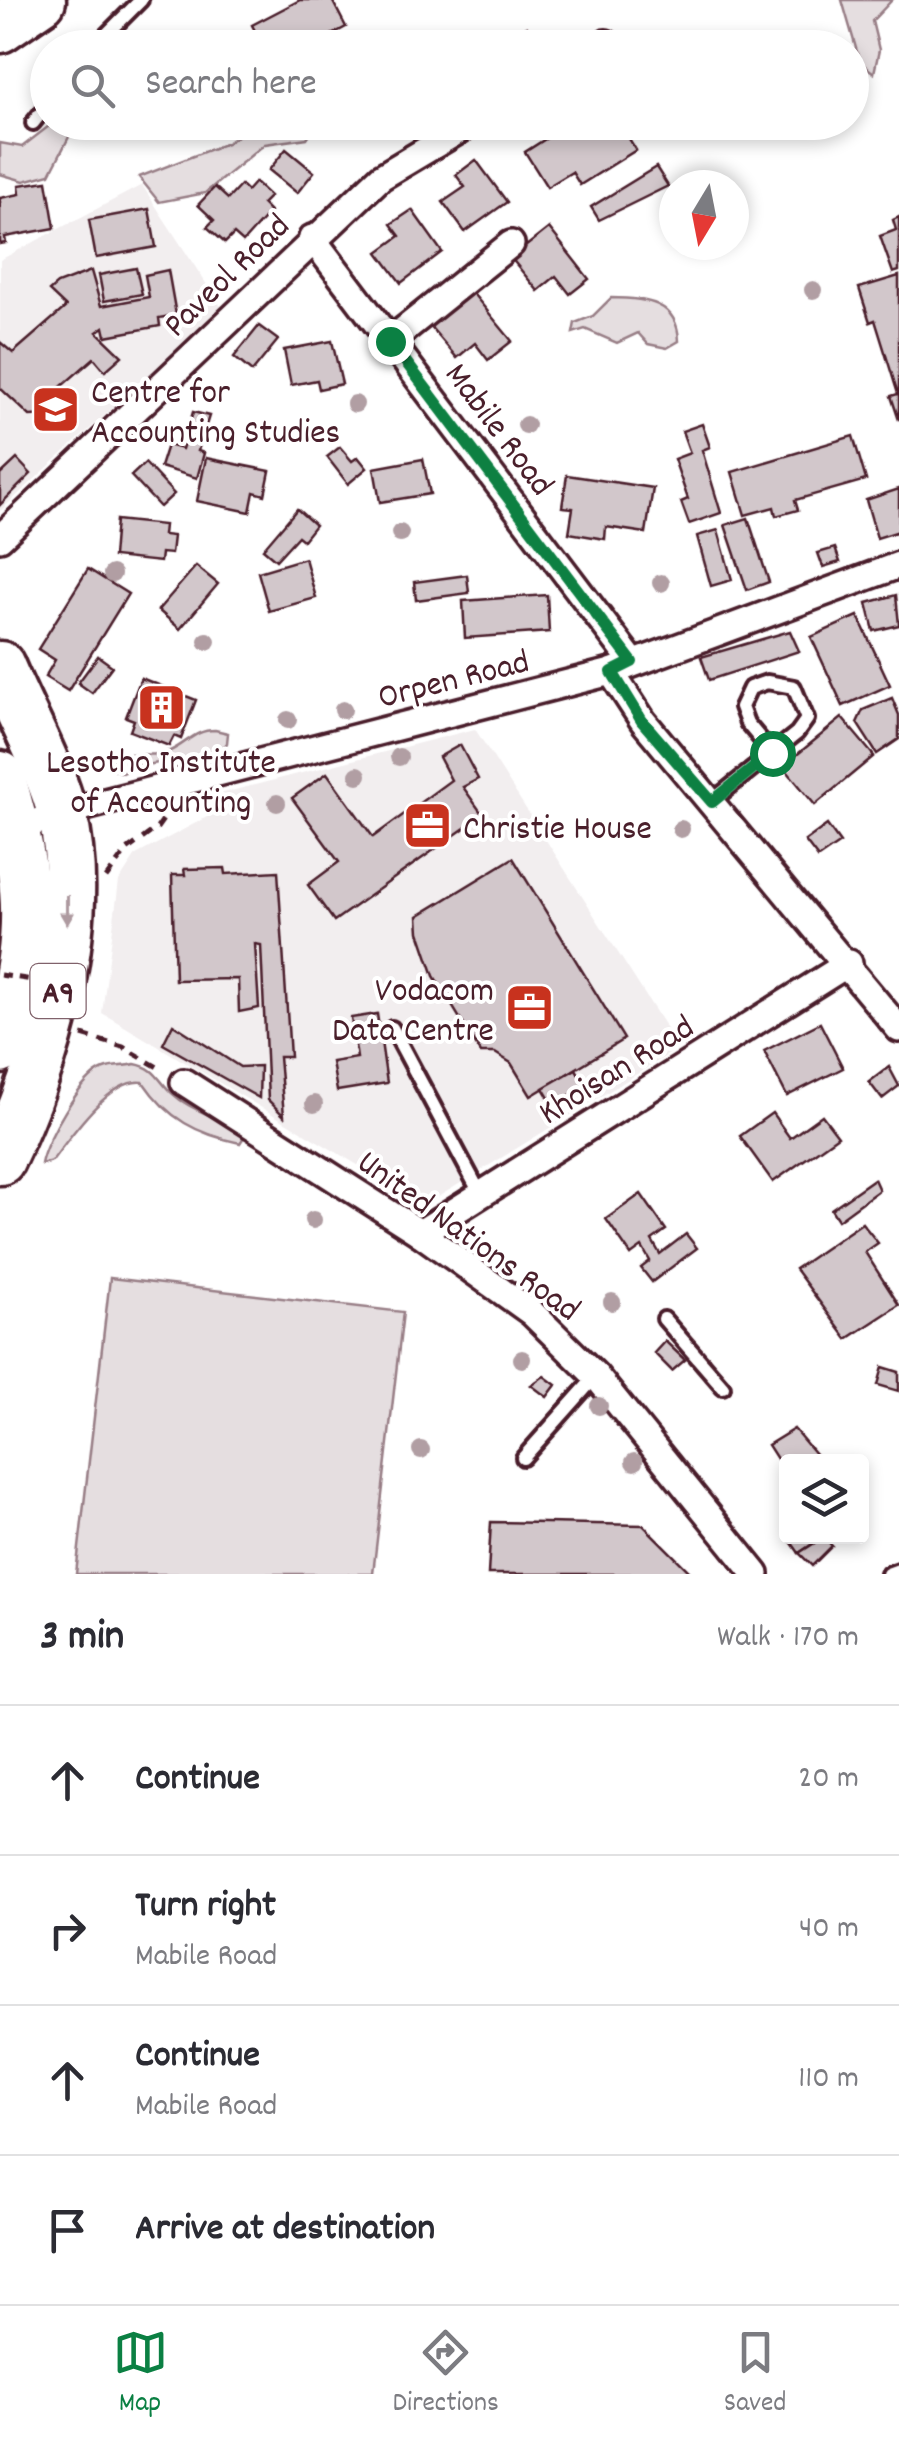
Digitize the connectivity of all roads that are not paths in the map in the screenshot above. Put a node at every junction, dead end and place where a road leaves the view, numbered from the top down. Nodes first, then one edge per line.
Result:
1 (41, 0) edge
2 (141, 0) edge
3 (0, 28) edge
4 (111, 30) edge
5 (442, 140) edge
6 (312, 238) junction
7 (511, 244) dead end
8 (390, 341) junction
9 (0, 538) edge
10 (899, 566) edge
11 (0, 666) edge
12 (622, 667) junction
13 (772, 753) junction
14 (0, 776) edge
15 (712, 802) junction
16 (62, 812) junction
17 (16, 830) junction
18 (849, 963) junction
19 (392, 1028) dead end
20 (899, 1029) edge
21 (0, 1049) edge
22 (184, 1082) road end
23 (0, 1160) edge
24 (480, 1195) junction
25 (420, 1234) junction
26 (664, 1319) dead end
27 (596, 1376) junction
28 (723, 1387) dead end
29 (523, 1458) dead end
30 (899, 1570) edge
31 (756, 1574) edge
32 (888, 1574) edge

1 - 3 highway
2 - 4 lane
5 - 6 street, Paveol Road
6 - 8 street, Mabile Road
6 - 9 street, Paveol Road
7 - 8 street
8 - 12 street, Mabile Road
10 - 12 street, Orpen Road
11 - 16 highway, A9
12 - 15 street, Mabile Road
12 - 16 street, Orpen Road
13 - 13 lane
13 - 15 lane
14 - 17 highway, A9
15 - 18 street, Mabile Road
16 - 17 street, Orpen Road
16 -> 23 highway, A9
17 - 21 highway, A9
18 - 20 street, Mabile Road
18 - 24 street, Khoisan Road
19 - 24 lane
22 - 25 street, United Nations Road
24 - 25 street, Khoisan Road
25 - 27 street, United Nations Road
26 - 28 lane
27 - 29 lane
27 - 31 street, United Nations Road
30 - 32 lane

